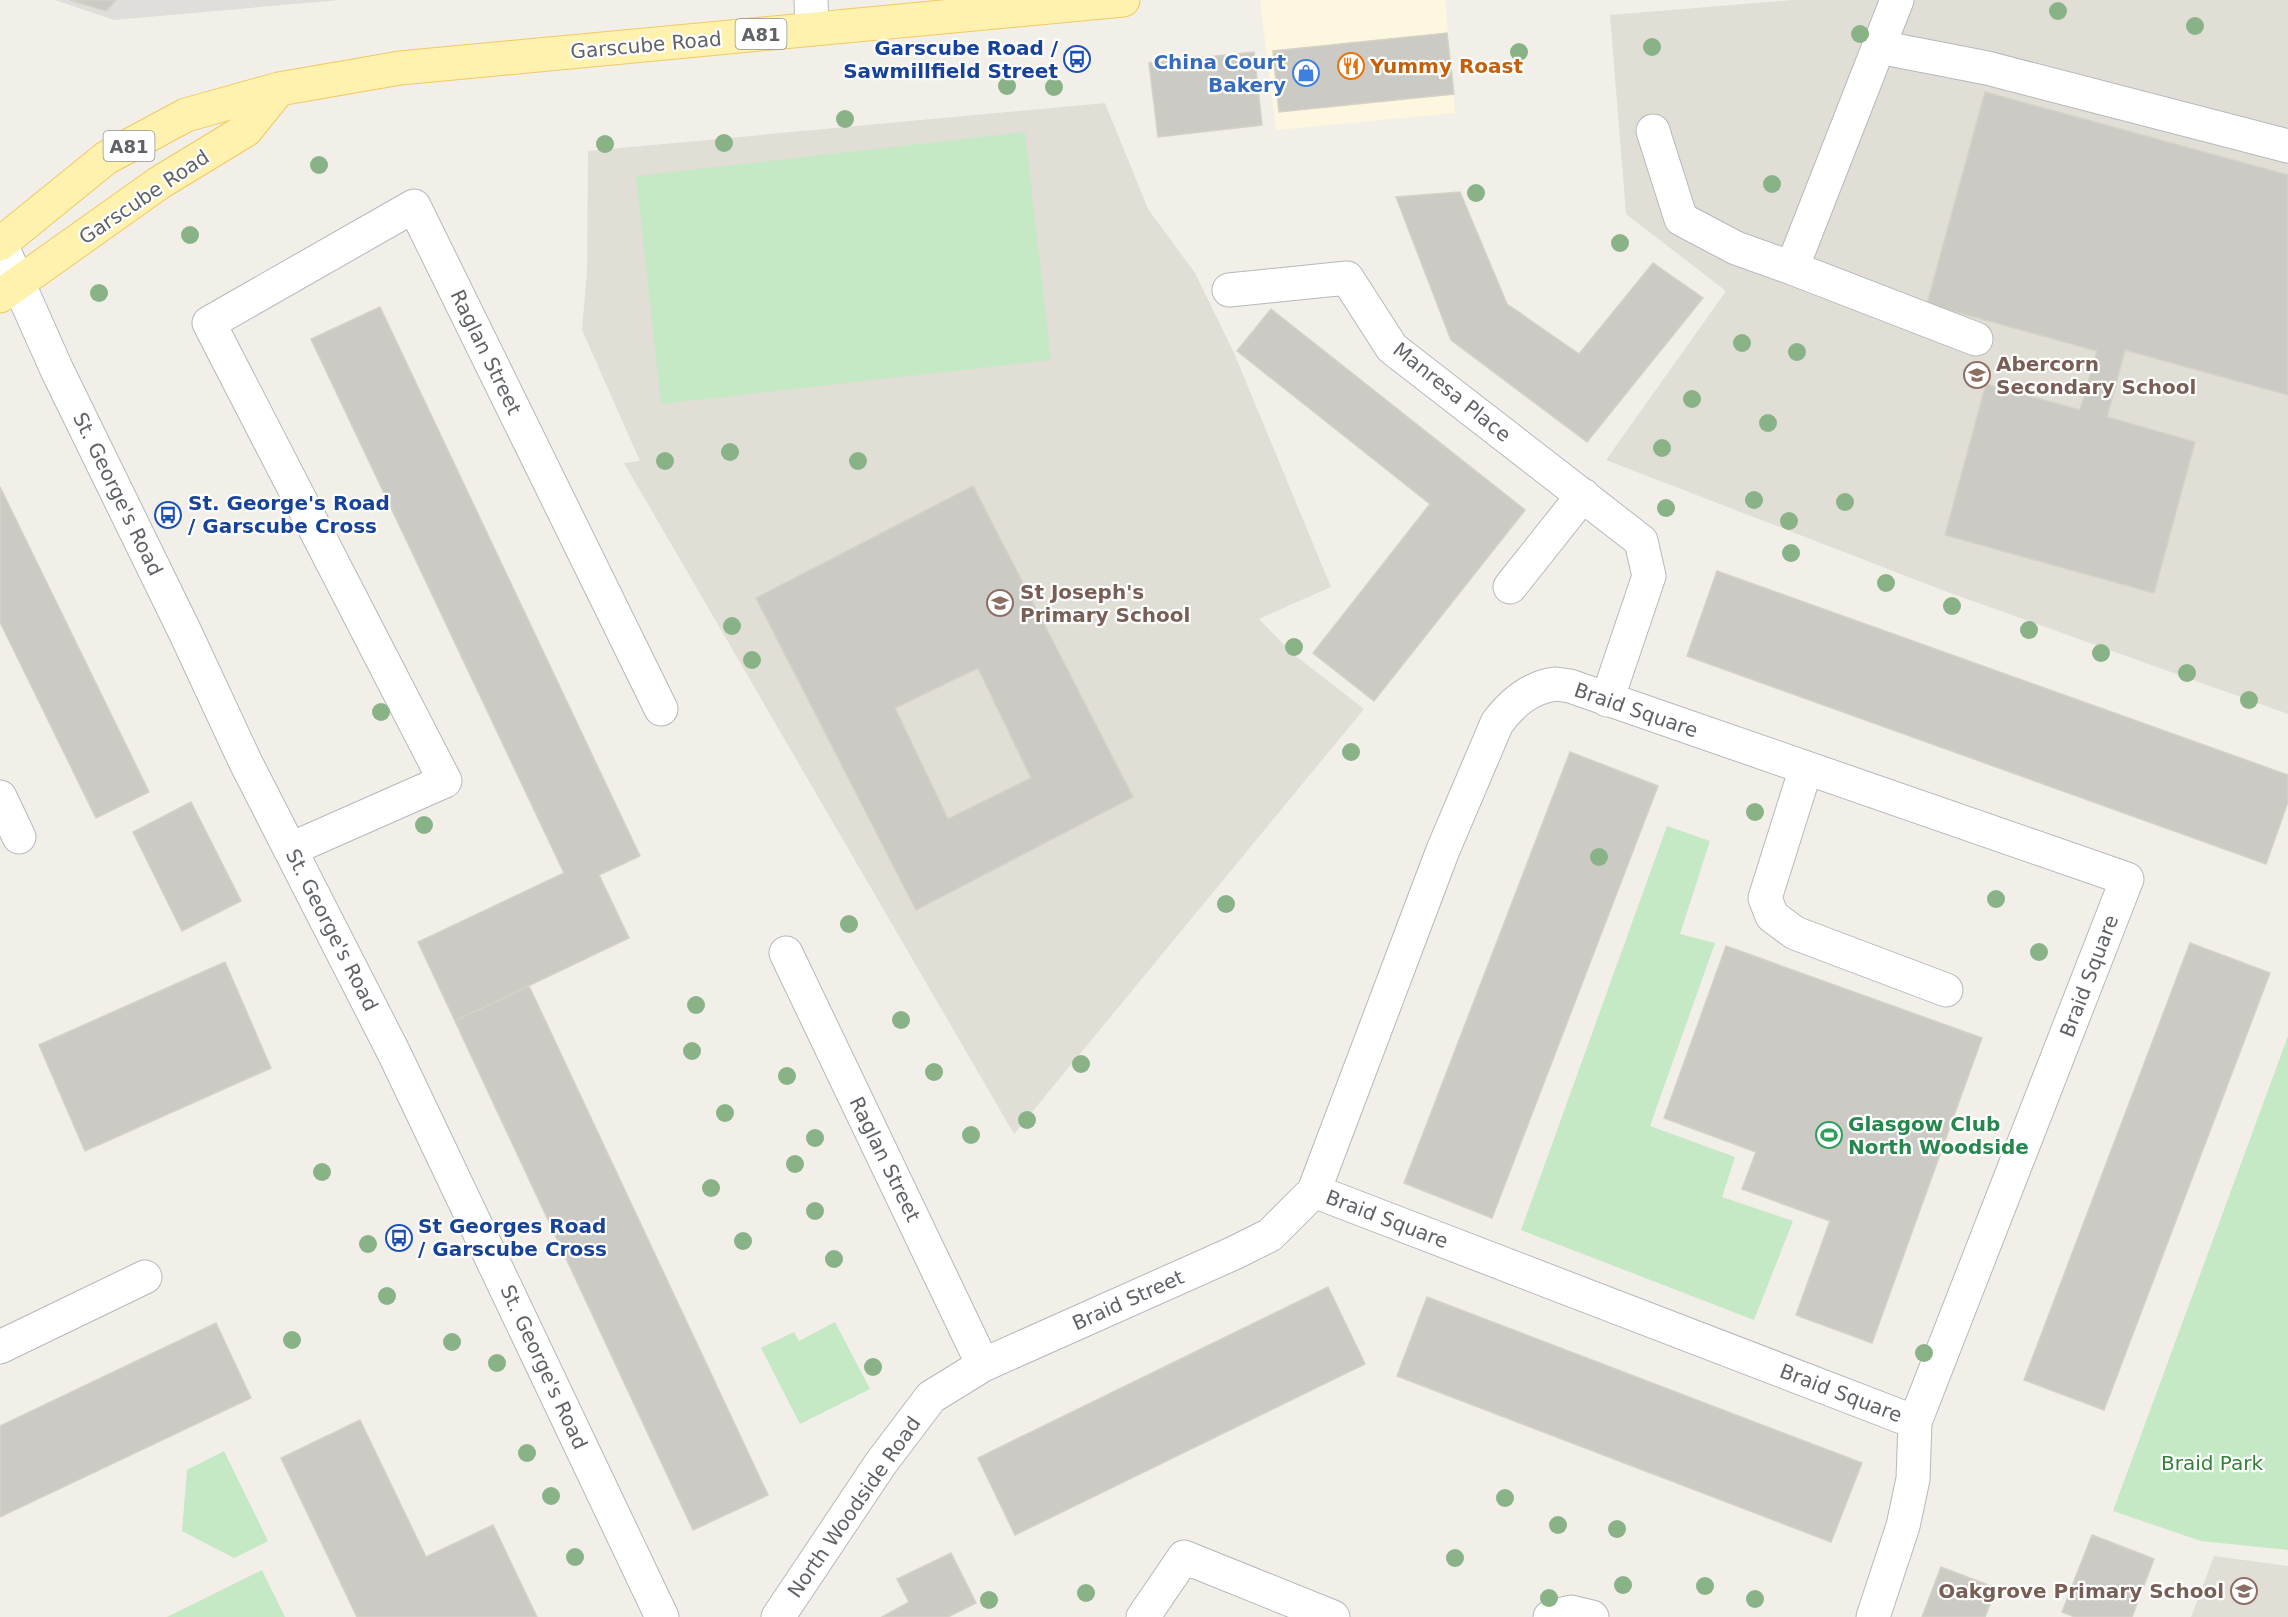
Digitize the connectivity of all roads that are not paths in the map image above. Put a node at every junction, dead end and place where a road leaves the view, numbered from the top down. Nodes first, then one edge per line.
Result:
1 (1123, 0) edge
2 (1897, 0) edge
3 (812, 14) edge
4 (1879, 47) junction
5 (279, 89) junction
6 (1653, 131) dead end
7 (2288, 146) edge
8 (0, 243) edge
9 (1792, 268) junction
10 (9, 289) edge
11 (1229, 290) dead end
12 (1976, 339) dead end
13 (1583, 495) junction
14 (1510, 587) dead end
15 (1607, 700) junction
16 (661, 709) dead end
17 (1806, 768) junction
18 (0, 797) edge
19 (19, 837) dead end
20 (291, 849) junction
21 (786, 953) dead end
22 (1946, 990) dead end
23 (1314, 1191) junction
24 (146, 1277) dead end
25 (0, 1347) edge
26 (983, 1365) junction
27 (931, 1397) joint
28 (1915, 1422) junction
29 (662, 1617) edge
30 (778, 1617) edge
31 (1143, 1617) edge
32 (1333, 1617) edge
33 (1550, 1617) edge
34 (1592, 1617) edge
35 (1873, 1617) edge

1 - 3 main road, Garscube Road / A81
2 - 4 street
3 - 5 main road, Garscube Road / A81
4 - 7 street
4 - 9 street
5 - 8 main road, Garscube Road / A81
5 - 10 main road, Garscube Road / A81
6 - 9 street
8 - 10 street, St. George's Road
9 - 12 street
10 - 20 street, St. George's Road
11 - 13 street, Manresa Place
13 - 14 street
13 - 15 street, Manresa Place
15 - 17 street, Braid Square
15 - 23 street, Braid Square
16 - 20 street, Raglan Street
17 - 22 street
17 - 28 street, Braid Square
18 - 19 street
20 - 29 street, St. George's Road
21 - 26 street, Raglan Street
23 - 26 street, Braid Street
23 - 28 street, Braid Square
24 - 25 street
26 - 27 street, Braid Street
27 - 30 street, North Woodside Road
28 - 35 street
31 - 32 street
33 - 34 street

